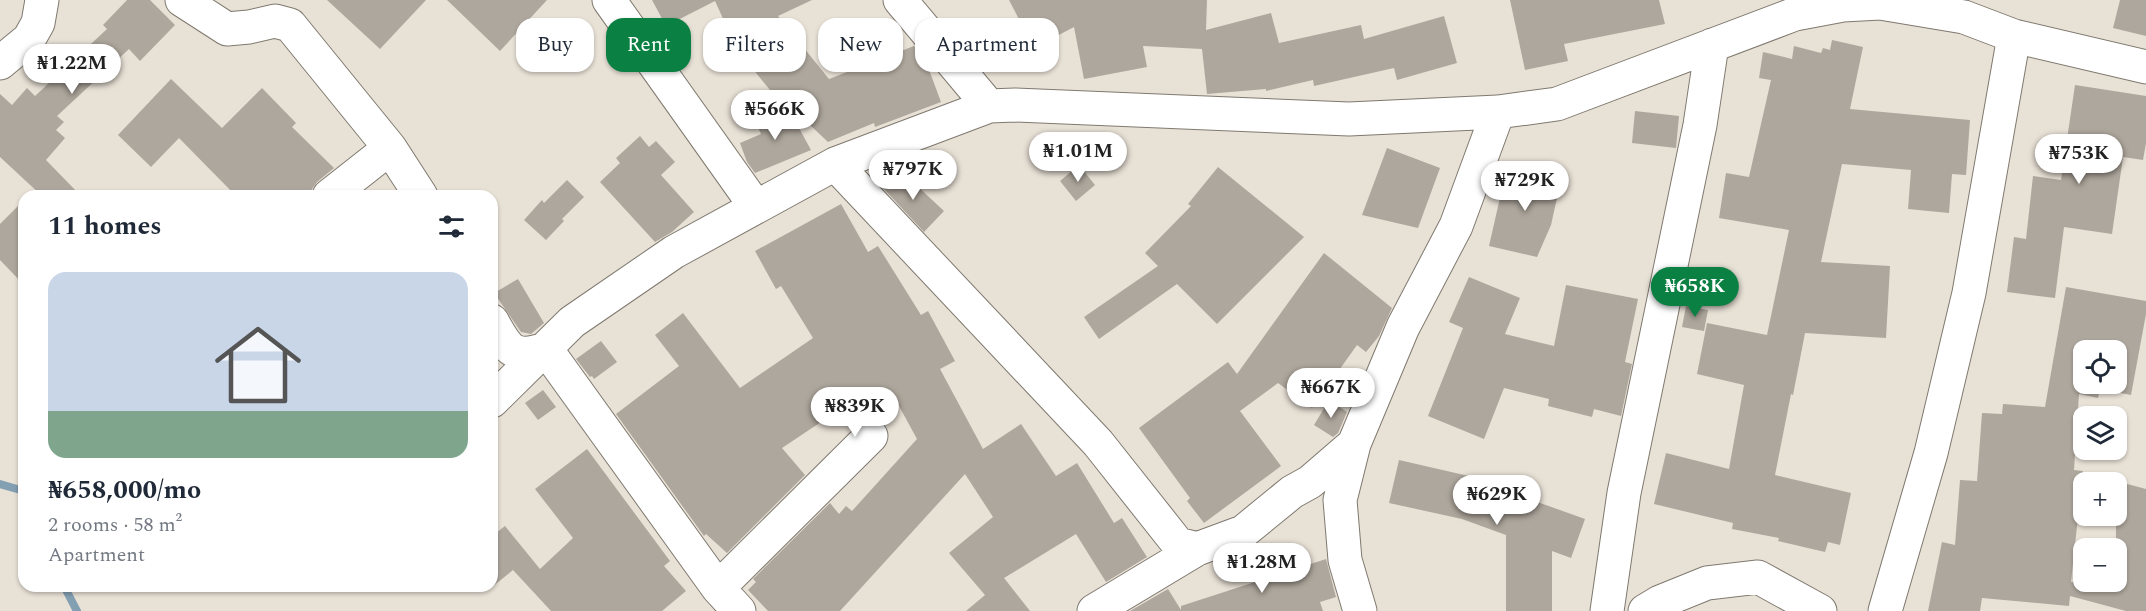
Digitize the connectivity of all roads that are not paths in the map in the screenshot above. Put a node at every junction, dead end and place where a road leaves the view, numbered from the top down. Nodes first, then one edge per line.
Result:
1 (42, 0) edge
2 (182, 0) edge
3 (609, 0) edge
4 (900, 0) edge
5 (2014, 36) junction
6 (1712, 45) junction
7 (0, 63) edge
8 (2146, 67) edge
9 (989, 106) junction
10 (1498, 112) junction
11 (390, 148) junction
12 (835, 164) junction
13 (337, 190) edge
14 (417, 190) edge
15 (756, 207) junction
16 (498, 331) edge
17 (546, 349) junction
18 (498, 395) edge
19 (871, 436) dead end
20 (1354, 444) junction
21 (1310, 482) junction
22 (1340, 500) junction
23 (1197, 549) junction
24 (728, 599) edge
25 (1095, 611) edge
26 (1360, 611) edge
27 (1607, 611) edge
28 (1645, 611) edge
29 (1820, 611) edge
30 (1885, 611) edge

1 - 7 street
2 - 11 street
3 - 15 street
4 - 9 street
5 - 6 street
5 - 8 street
5 - 30 street
6 - 10 street
6 - 27 street
9 - 10 street
9 - 12 street
10 - 20 street
11 - 13 street
11 - 14 street
12 - 15 street
12 - 23 street
15 - 17 street
16 - 17 street
17 - 18 street
17 - 24 street
19 - 24 street
20 - 21 street
20 - 22 street
21 - 22 street
21 - 23 street
22 - 26 street
23 - 25 street
28 - 29 street

